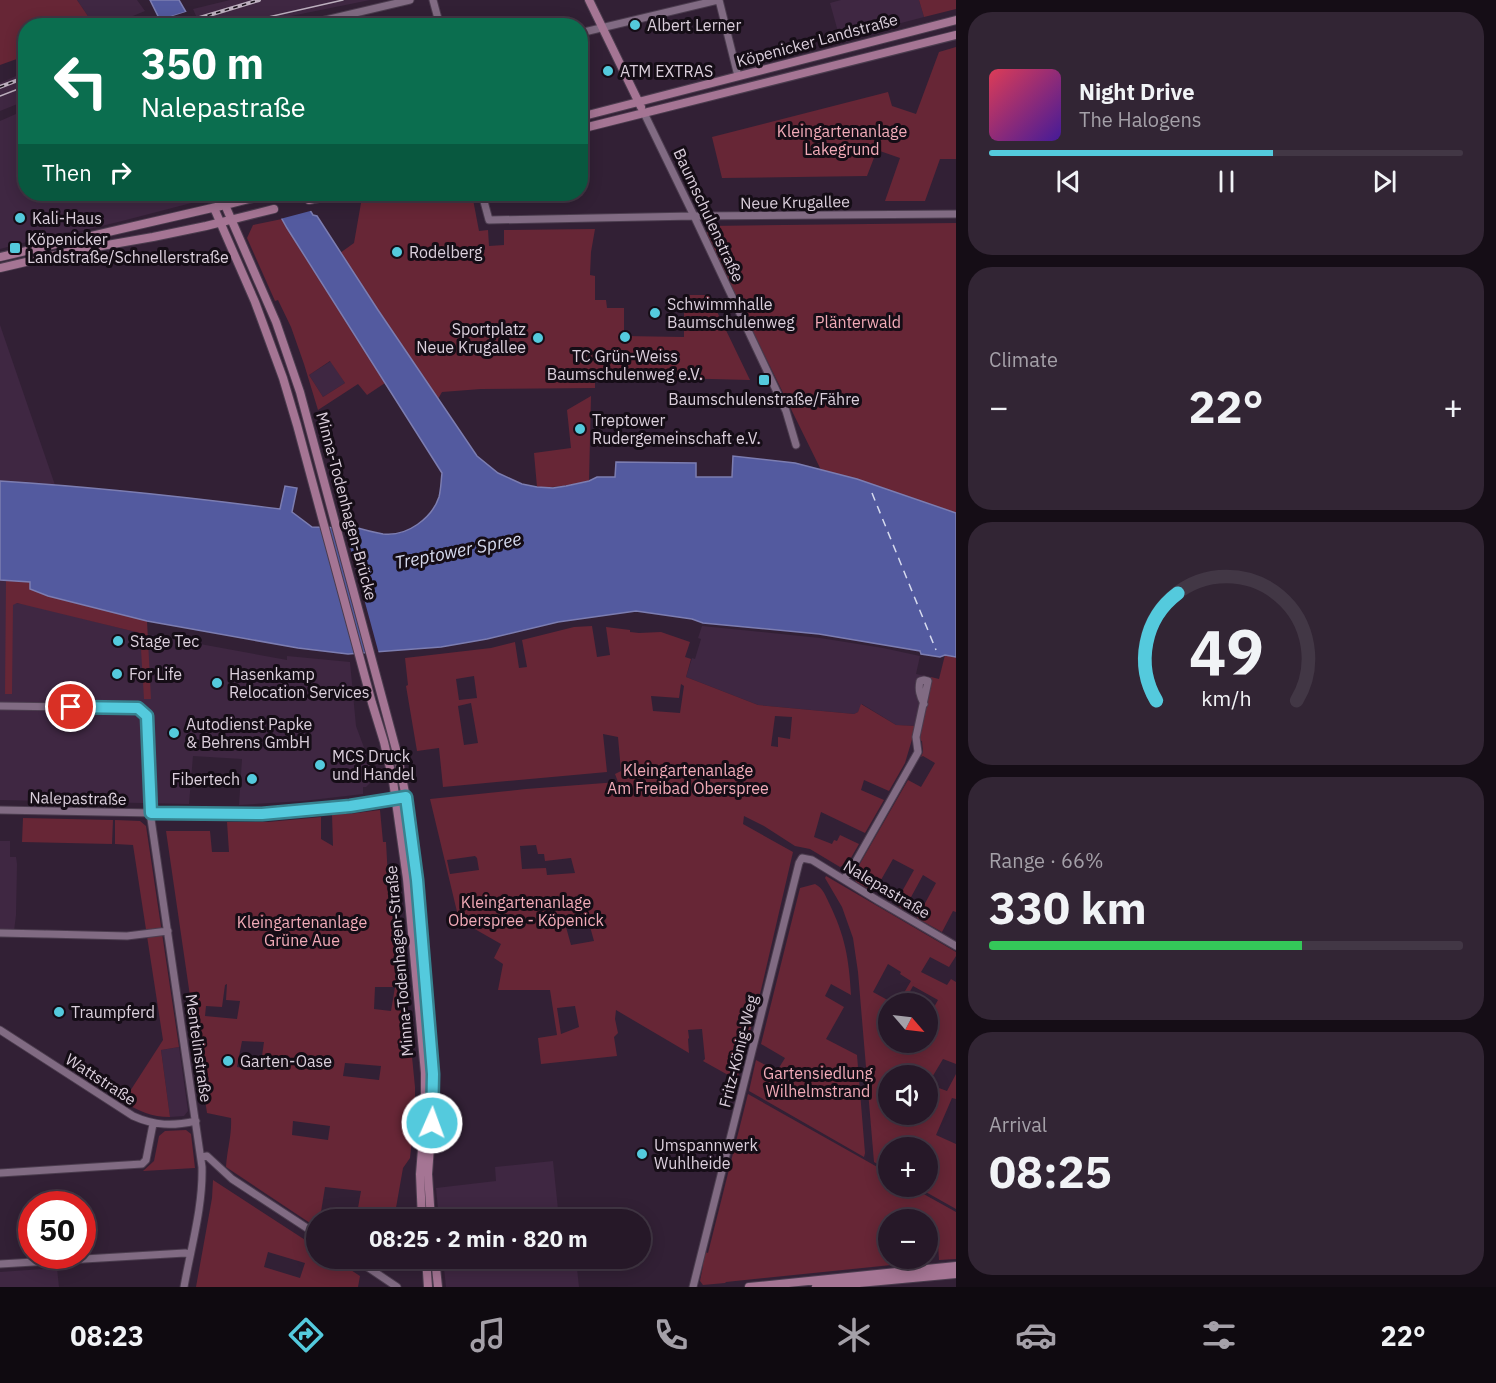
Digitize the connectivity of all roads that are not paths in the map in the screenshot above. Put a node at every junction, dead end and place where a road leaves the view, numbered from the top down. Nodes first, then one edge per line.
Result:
1 (410, 0) edge
2 (433, 0) edge
3 (590, 0) edge
4 (718, 0) edge
5 (334, 18) edge
6 (438, 18) edge
7 (956, 20) edge
8 (603, 28) junction
9 (588, 31) edge
10 (956, 35) edge
11 (738, 76) junction
12 (639, 102) junction
13 (644, 113) junction
14 (588, 115) edge
15 (588, 127) edge
16 (240, 201) edge
17 (484, 201) edge
18 (225, 205) junction
19 (214, 208) junction
20 (274, 209) dead end
21 (956, 214) edge
22 (694, 216) junction
23 (232, 220) junction
24 (221, 223) junction
25 (0, 257) edge
26 (0, 268) edge
27 (795, 445) dead end
28 (383, 699) joint
29 (372, 703) joint
30 (924, 704) dead end
31 (0, 706) edge
32 (406, 797) junction
33 (396, 798) junction
34 (0, 810) edge
35 (151, 813) junction
36 (802, 858) joint
37 (844, 879) junction
38 (168, 931) junction
39 (0, 933) edge
40 (956, 946) edge
41 (0, 1030) edge
42 (196, 1121) junction
43 (153, 1124) junction
44 (202, 1157) junction
45 (0, 1173) edge
46 (422, 1209) edge
47 (430, 1209) edge
48 (306, 1227) edge
49 (190, 1254) junction
50 (0, 1264) edge
51 (956, 1266) edge
52 (370, 1269) edge
53 (427, 1269) edge
54 (436, 1269) edge
55 (956, 1274) edge
56 (184, 1287) edge
57 (396, 1287) edge
58 (428, 1287) edge
59 (438, 1287) edge
60 (693, 1287) edge
61 (749, 1287) edge
62 (816, 1287) edge

1 - 5 street
2 - 6 street
3 - 8 main road, Baumschulenstraße
4 - 8 street
4 - 11 street
7 - 11 main road, Köpenicker Landstraße
8 - 9 street
8 - 12 main road, Baumschulenstraße
10 - 13 main road, Köpenicker Landstraße
11 - 12 main road, Köpenicker Landstraße
12 - 13 main road, Baumschulenstraße
12 - 14 main road, Köpenicker Landstraße
13 - 15 main road, Köpenicker Landstraße
13 - 22 street, Baumschulenstraße
16 - 18 main road
17 - 22 street, Neue Krugallee
18 - 19 main road
18 - 23 main road
19 - 24 main road
19 - 25 main road
20 - 23 main road
21 - 22 street, Neue Krugallee
22 - 27 street, Baumschulenstraße
23 - 24 main road
23 - 28 main road, Minna-Todenhagen-Brücke
24 - 26 main road
24 - 29 main road, Minna-Todenhagen-Brücke
28 - 32 main road, Minna-Todenhagen-Straße
29 - 33 main road, Minna-Todenhagen-Straße
30 - 37 street
31 - 35 street, Mentelinstraße
32 - 33 street, Nalepastraße
32 - 47 main road, Minna-Todenhagen-Straße
33 - 35 street, Nalepastraße
33 - 46 main road, Minna-Todenhagen-Straße
34 - 35 street, Nalepastraße
35 - 38 street, Mentelinstraße
36 - 37 street, Nalepastraße
36 - 60 street, Fritz-König-Weg
37 - 40 street, Nalepastraße
38 - 39 street
38 - 42 street, Mentelinstraße
41 - 43 street, Wattstraße
42 - 43 street, Wattstraße
42 - 44 street, Mentelinstraße
43 - 45 street
44 - 48 street
44 - 49 street, Mentelinstraße
49 - 50 street
49 - 56 street, Mentelinstraße
51 - 61 main road
52 - 57 street
53 - 58 main road
54 - 59 main road
55 - 62 main road

